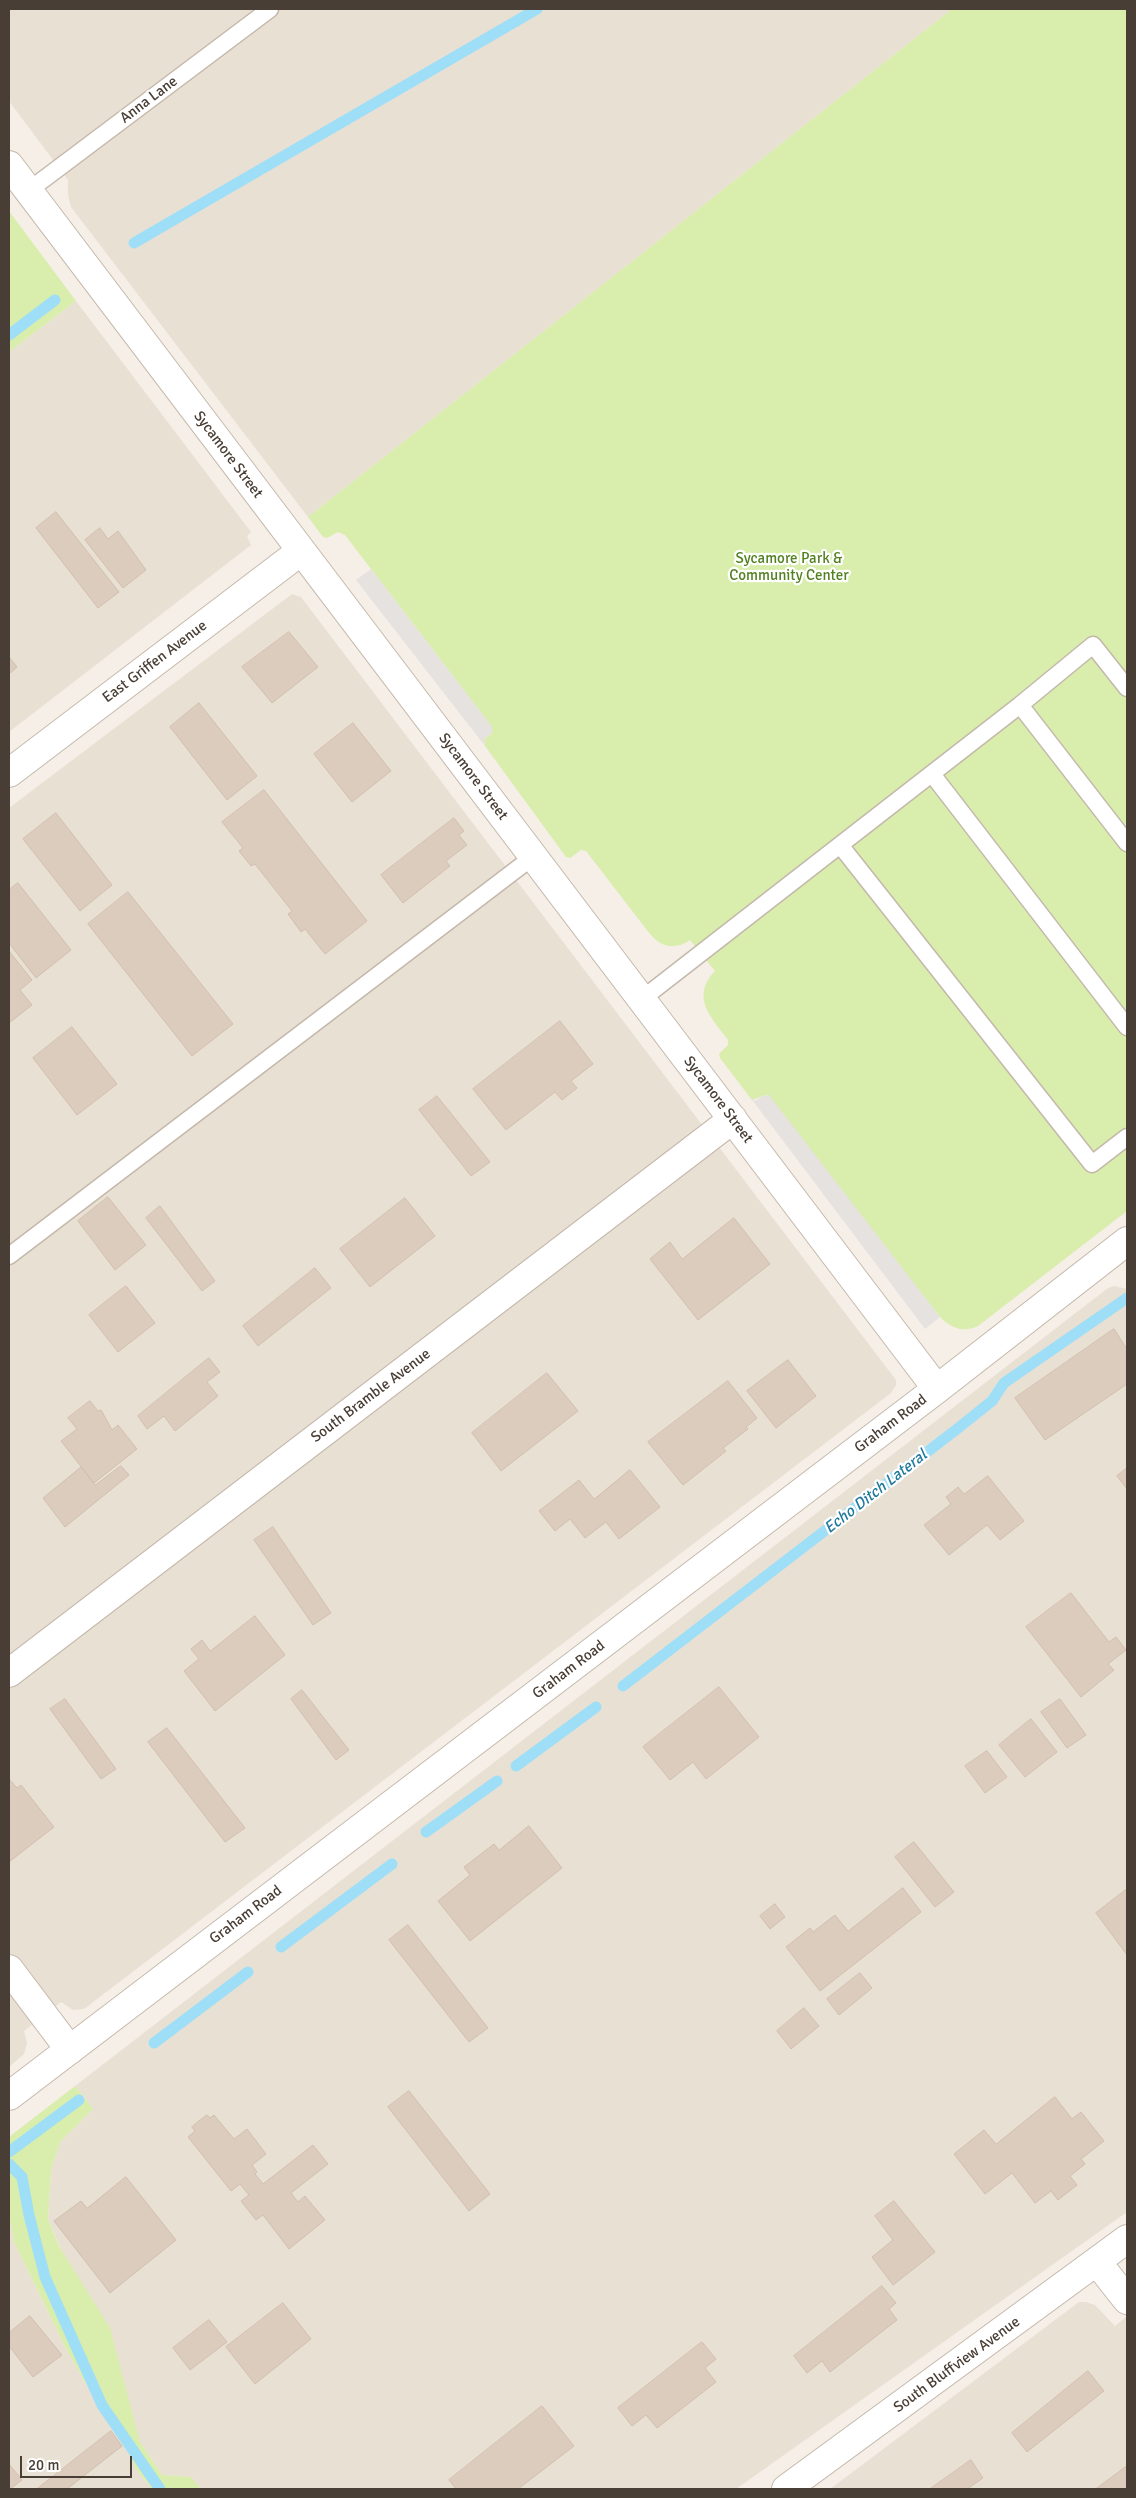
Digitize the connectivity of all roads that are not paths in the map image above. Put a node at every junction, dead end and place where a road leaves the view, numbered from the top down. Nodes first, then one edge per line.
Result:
1 (270, 9) edge
2 (9, 165) edge
3 (28, 191) junction
4 (301, 551) junction
5 (1127, 688) edge
6 (1020, 705) junction
7 (9, 773) edge
8 (932, 774) junction
9 (1127, 843) edge
10 (840, 845) junction
11 (534, 856) junction
12 (642, 999) junction
13 (1127, 1027) edge
14 (733, 1119) junction
15 (1127, 1137) edge
16 (1126, 1245) edge
17 (9, 1256) edge
18 (937, 1389) junction
19 (9, 1674) edge
20 (9, 1969) edge
21 (70, 2050) junction
22 (9, 2096) edge
23 (1127, 2239) edge
24 (1097, 2262) junction
25 (1127, 2300) edge
26 (786, 2489) edge

1 - 3 lane, Anna Lane
2 - 3 street, Sycamore Street
3 - 4 street, Sycamore Street
4 - 7 street, East Griffen Avenue
4 - 11 street, Sycamore Street
5 - 6 lane
6 - 8 lane
6 - 9 lane
8 - 10 lane
8 - 13 lane
10 - 12 lane
10 - 15 lane
11 - 12 street, Sycamore Street
11 - 17 lane
12 - 14 street, Sycamore Street
14 - 18 street, Sycamore Street
14 - 19 street, South Bramble Avenue
16 - 18 street, Graham Road
18 - 21 street, Graham Road
20 - 21 street
21 - 22 street, Graham Road
23 - 24 street, South Bluffview Avenue
24 - 25 street
24 - 26 street, South Bluffview Avenue

